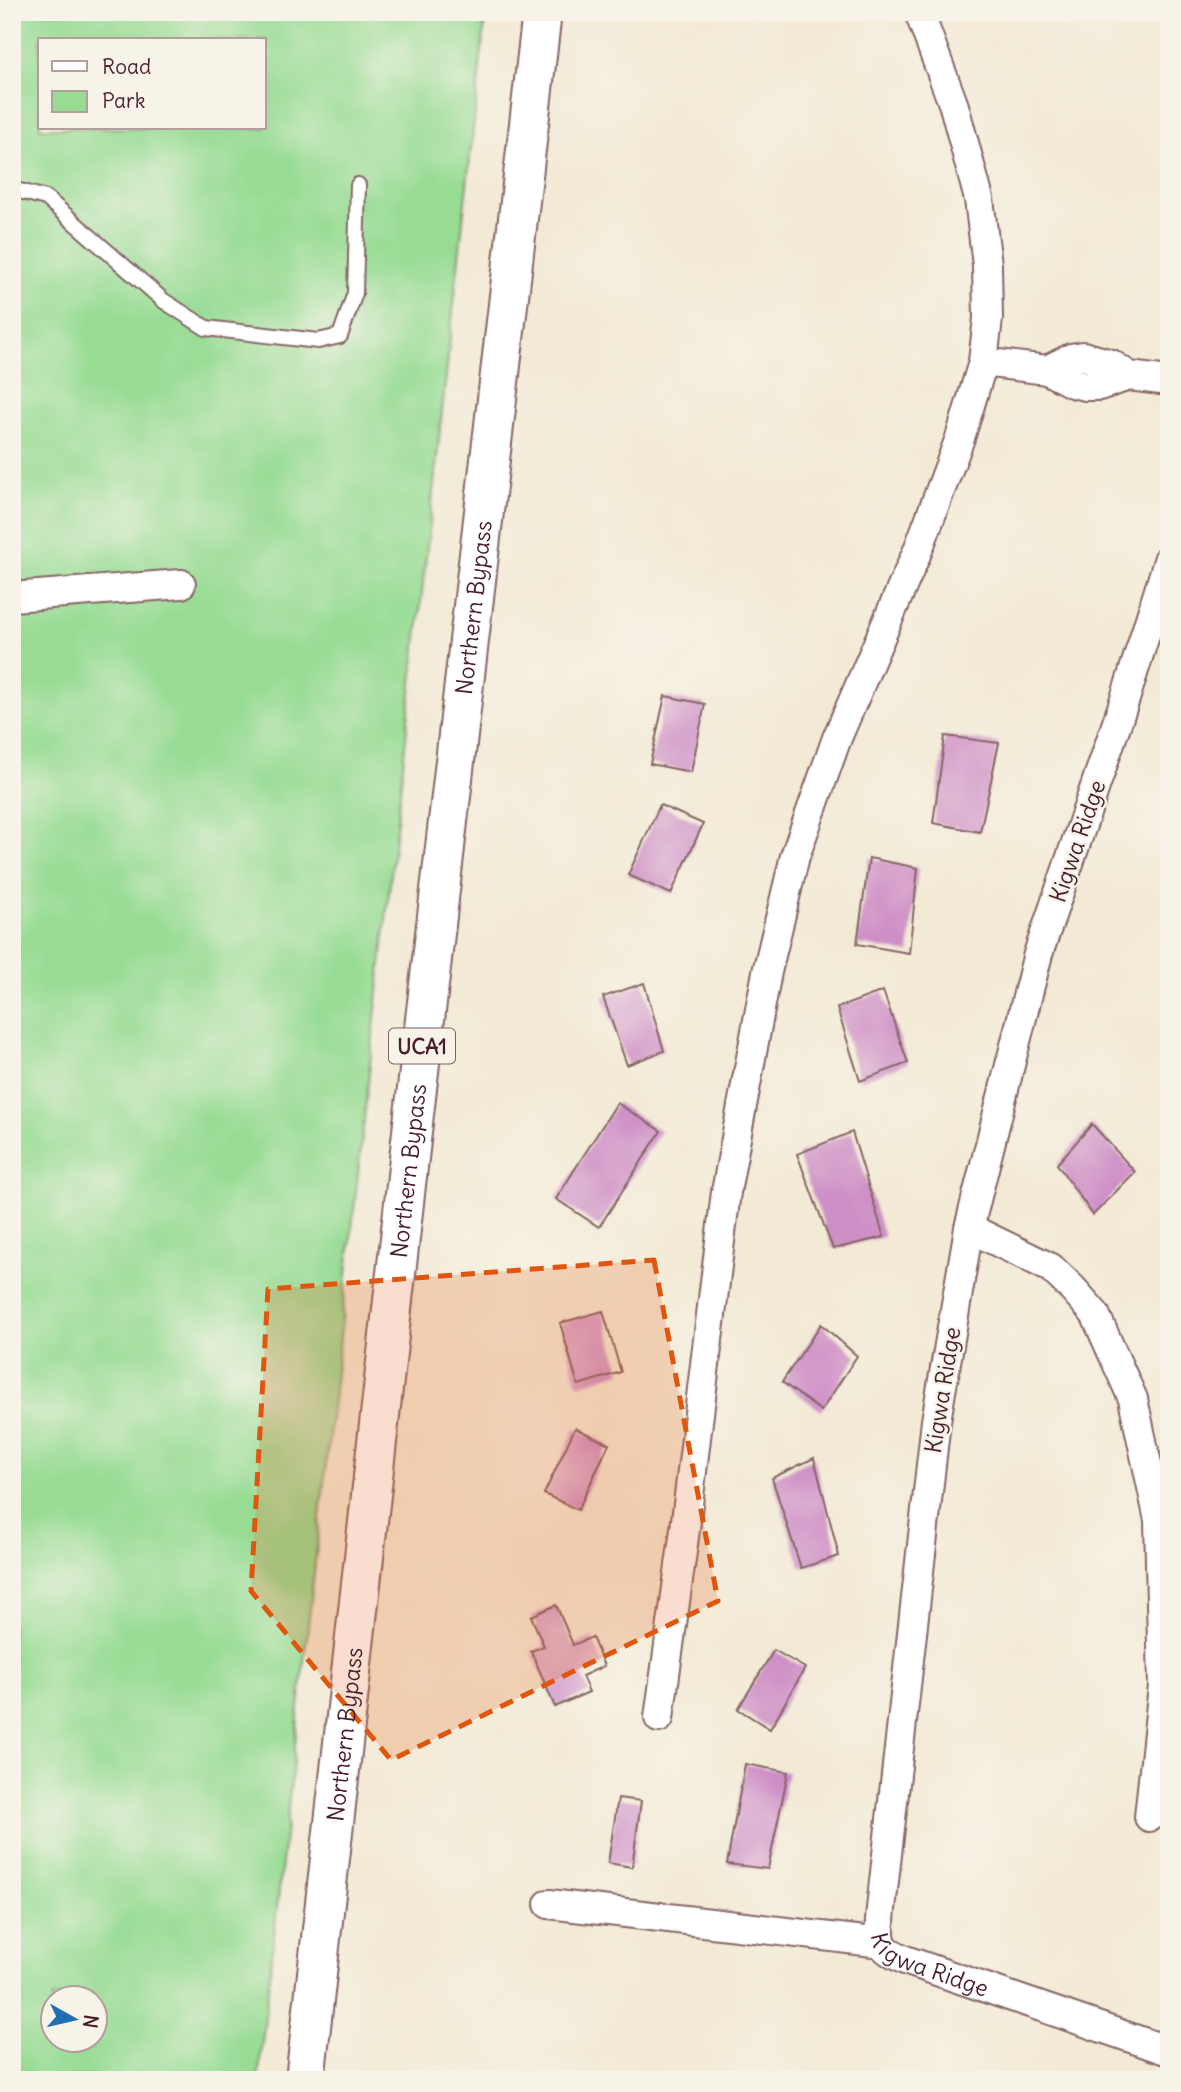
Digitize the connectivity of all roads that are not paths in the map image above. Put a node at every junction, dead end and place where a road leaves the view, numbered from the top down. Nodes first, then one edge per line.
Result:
1 (542, 12) edge
2 (919, 12) edge
3 (358, 185) dead end
4 (12, 189) edge
5 (983, 362) junction
6 (1169, 381) edge
7 (1167, 567) edge
8 (181, 584) dead end
9 (12, 597) edge
10 (969, 1228) junction
11 (1166, 1651) edge
12 (659, 1718) dead end
13 (1149, 1817) dead end
14 (549, 1904) dead end
15 (881, 1943) junction
16 (1169, 2051) edge
17 (305, 2080) edge

1 - 17 main road, Northern Bypass / UCA1
2 - 5 street
3 - 4 lane
5 - 6 street
5 - 12 street
7 - 10 street, Kigwa Ridge
8 - 9 street
10 - 11 street
10 - 15 street, Kigwa Ridge
11 - 13 street
14 - 15 street
15 - 16 street, Kigwa Ridge

